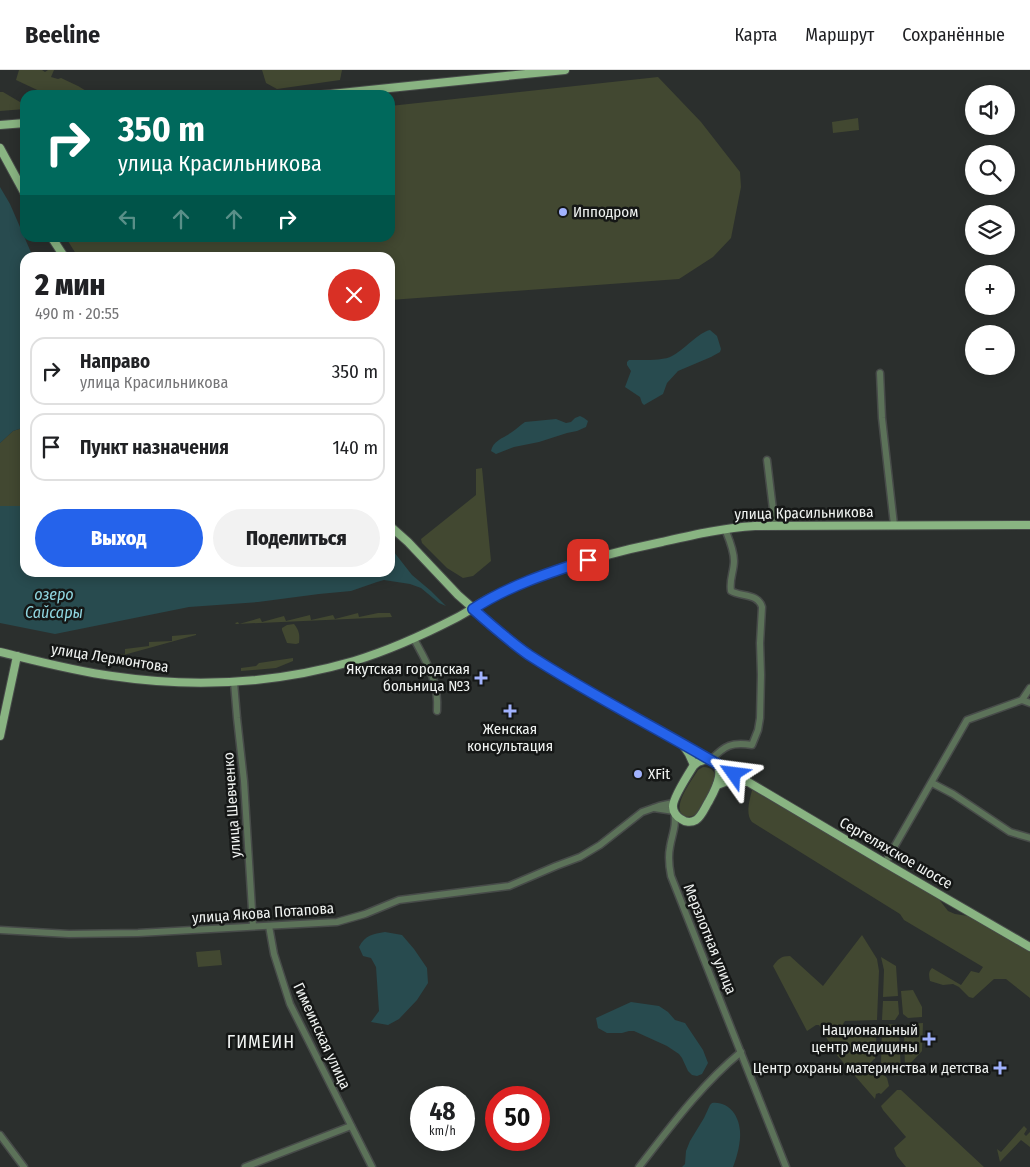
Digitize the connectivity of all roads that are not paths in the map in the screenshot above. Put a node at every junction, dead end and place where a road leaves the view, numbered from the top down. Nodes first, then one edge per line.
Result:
1 (565, 70) edge
2 (370, 90) edge
3 (20, 123) edge
4 (0, 125) edge
5 (0, 148) edge
6 (20, 185) edge
7 (880, 373) dead end
8 (767, 460) dead end
9 (894, 525) junction
10 (1030, 525) edge
11 (775, 526) junction
12 (725, 529) junction
13 (395, 530) edge
14 (473, 609) junction
15 (414, 639) junction
16 (0, 652) edge
17 (17, 656) junction
18 (234, 682) junction
19 (1030, 688) edge
20 (1022, 700) junction
21 (1030, 703) edge
22 (437, 711) dead end
23 (0, 736) edge
24 (682, 744) junction
25 (711, 760) junction
26 (694, 765) junction
27 (749, 782) junction
28 (932, 782) junction
29 (717, 785) junction
30 (673, 807) junction
31 (682, 820) junction
32 (674, 833) junction
33 (1030, 838) edge
34 (884, 863) junction
35 (253, 926) junction
36 (269, 926) junction
37 (0, 930) edge
38 (1030, 947) edge
39 (741, 1052) junction
40 (351, 1126) junction
41 (0, 1135) edge
42 (24, 1167) edge
43 (245, 1167) edge
44 (372, 1167) edge
45 (639, 1167) edge
46 (786, 1167) edge

1 - 2 main road
3 - 4 main road
5 - 6 main road
7 - 9 street
8 - 11 street
9 - 10 main road, улица Красильникова
9 - 11 main road, улица Красильникова
11 - 12 main road, улица Красильникова
12 - 14 main road, улица Красильникова
12 - 25 street
13 - 14 main road, Сергеляхское шоссе
14 - 15 main road, улица Лермонтова
14 - 24 main road, Сергеляхское шоссе
15 - 18 main road, улица Лермонтова
15 - 22 street
16 - 17 main road, улица Лермонтова
17 - 18 main road, улица Лермонтова
17 - 23 main road
18 - 35 street, улица Шевченко
19 - 20 street
20 - 21 street
20 - 28 street
24 - 25 main road, Сергеляхское шоссе
24 - 26 main road
25 - 26 main road
25 - 27 main road, Сергеляхское шоссе
25 - 29 main road
26 - 30 main road
27 - 29 main road
27 - 34 main road, Сергеляхское шоссе
28 - 33 street
28 - 34 street
29 - 31 main road
30 - 31 main road
30 - 32 street
30 - 36 street, улица Якова Потапова
31 - 32 street
32 - 39 street, Мерзлотная улица
34 - 38 main road, Сергеляхское шоссе
35 - 36 street, улица Якова Потапова
35 - 37 street, улица Якова Потапова
36 - 40 street, Гимеинская улица
39 - 45 street
39 - 46 street, Мерзлотная улица
40 - 43 street
40 - 44 street, Гимеинская улица
41 - 42 street

